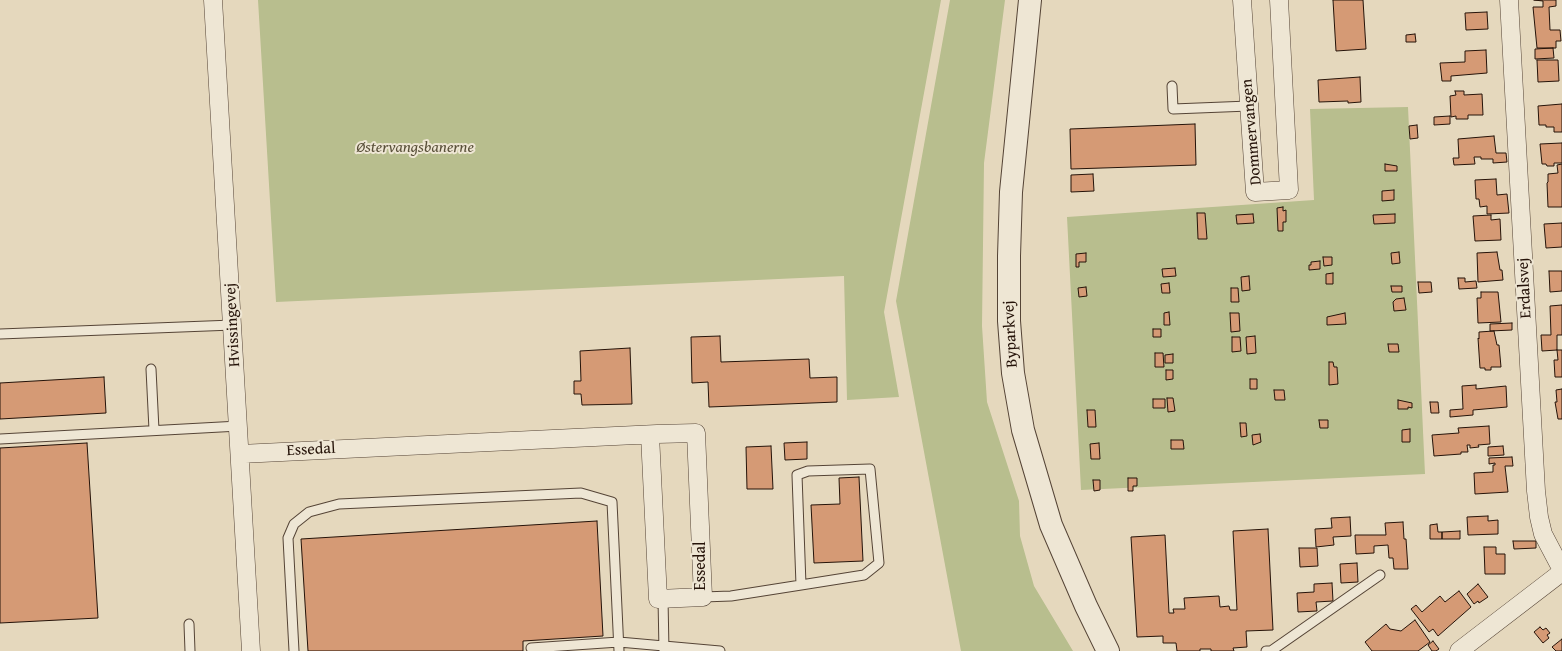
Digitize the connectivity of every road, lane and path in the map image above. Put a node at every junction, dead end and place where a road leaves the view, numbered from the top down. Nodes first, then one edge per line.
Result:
1 (213, 0) edge
2 (1030, 0) edge
3 (1242, 0) edge
4 (1279, 0) edge
5 (1509, 0) edge
6 (1172, 86) dead end
7 (1249, 106) junction
8 (232, 324) junction
9 (0, 334) edge
10 (151, 369) dead end
11 (239, 426) junction
12 (154, 430) junction
13 (650, 434) junction
14 (0, 439) edge
15 (240, 454) junction
16 (1562, 571) edge
17 (1380, 575) dead end
18 (801, 585) junction
19 (703, 597) junction
20 (664, 598) junction
21 (189, 624) dead end
22 (619, 646) edge
23 (531, 648) dead end
24 (663, 648) edge
25 (190, 651) edge
26 (251, 651) edge
27 (294, 651) edge
28 (720, 651) edge
29 (1108, 651) edge
30 (1266, 651) edge
31 (1459, 651) edge

1 - 8 street, Hvissingevej
2 - 29 street, Byparkvej
3 - 7 street, Dommervangen
4 - 7 street, Dommervangen
5 - 16 street, Erdalsvej
6 - 7 lane
8 - 9 lane
8 - 11 street, Hvissingevej
10 - 12 lane
11 - 12 lane
11 - 15 street, Hvissingevej
12 - 14 lane
13 - 15 street, Essedal
13 - 19 street, Essedal
13 - 20 street
15 - 26 street, Hvissingevej
16 - 31 street
17 - 30 lane
18 - 18 lane
18 - 19 lane
19 - 20 street, Essedal
20 - 24 lane
21 - 25 lane
22 - 23 lane
22 - 24 lane
22 - 27 lane
24 - 28 lane

